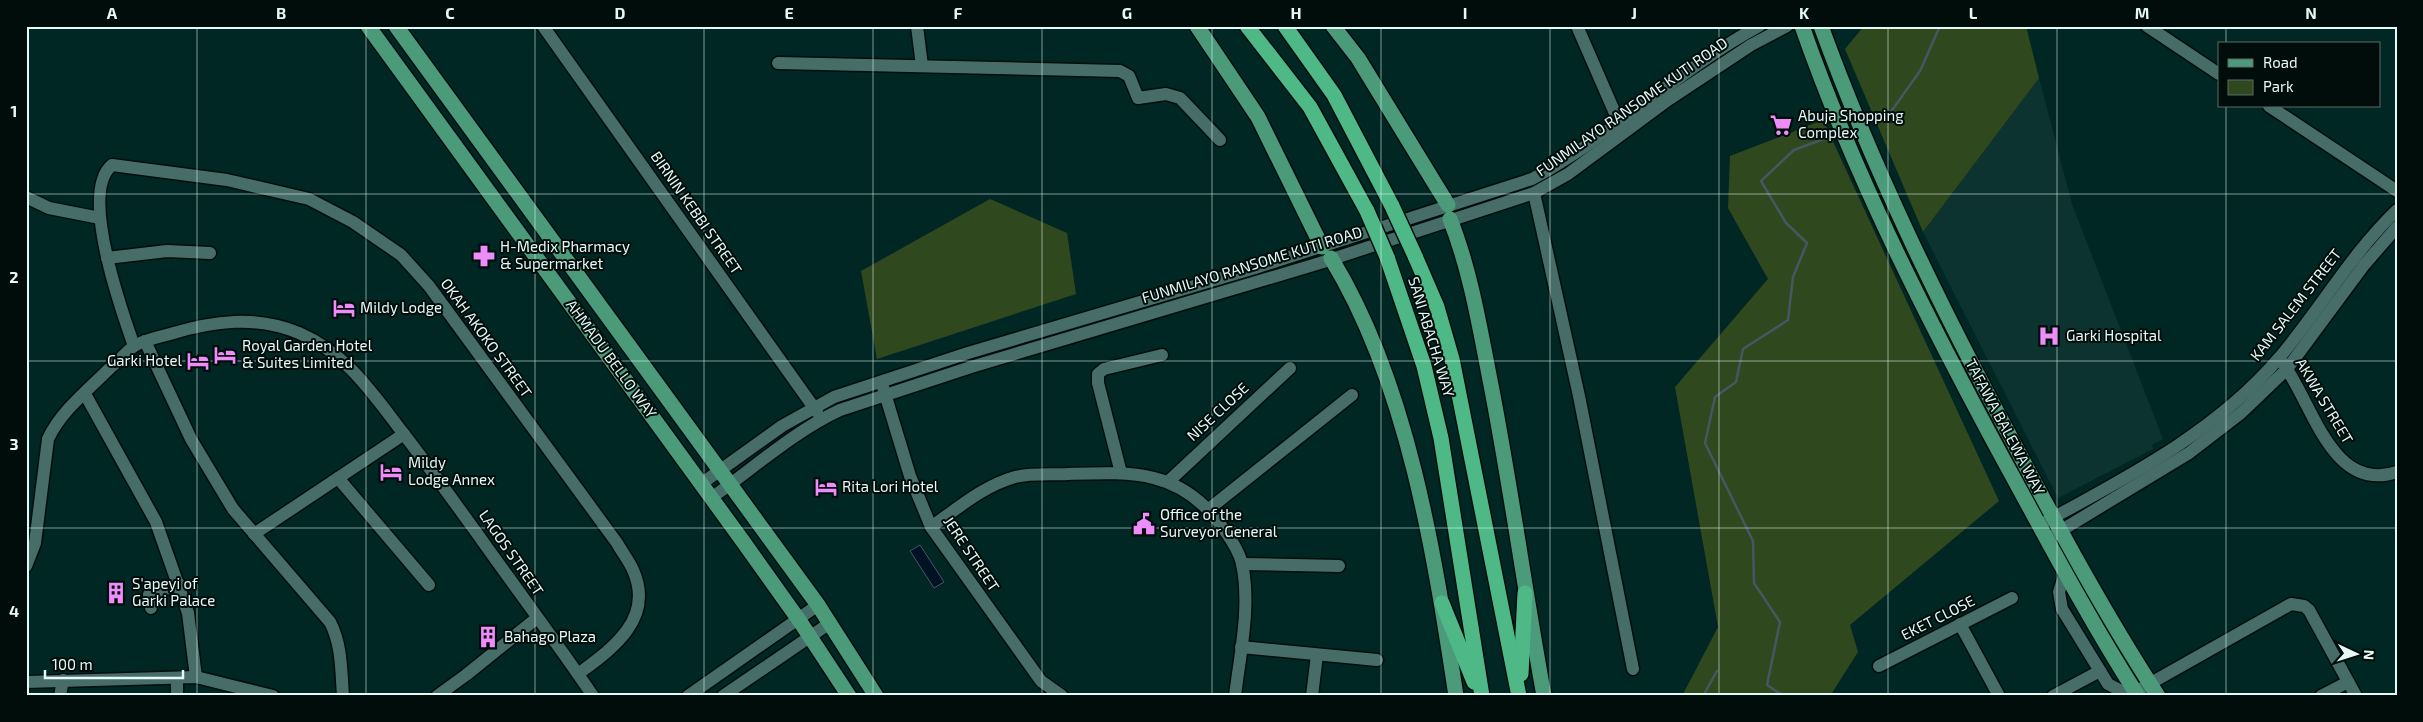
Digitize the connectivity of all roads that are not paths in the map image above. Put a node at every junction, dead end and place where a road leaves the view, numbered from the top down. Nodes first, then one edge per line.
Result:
1 (368, 26) edge
2 (396, 26) edge
3 (917, 26) edge
4 (1197, 26) edge
5 (1247, 26) edge
6 (1285, 26) edge
7 (1333, 26) edge
8 (1577, 26) edge
9 (1759, 26) edge
10 (1787, 26) edge
11 (1802, 26) edge
12 (1821, 26) edge
13 (2147, 26) edge
14 (544, 27) edge
15 (778, 62) dead end
16 (922, 66) junction
17 (2218, 73) edge
18 (2272, 108) edge
19 (1621, 126) junction
20 (1220, 140) dead end
21 (2397, 191) edge
22 (1534, 193) junction
23 (26, 197) edge
24 (2397, 210) edge
25 (1449, 212) junction
26 (100, 218) junction
27 (2397, 227) edge
28 (1326, 252) junction
29 (210, 253) dead end
30 (107, 258) junction
31 (140, 344) junction
32 (1162, 355) dead end
33 (2278, 358) junction
34 (1290, 368) dead end
35 (2287, 369) junction
36 (880, 380) junction
37 (885, 393) junction
38 (84, 394) junction
39 (1352, 395) dead end
40 (814, 407) junction
41 (820, 419) junction
42 (404, 434) junction
43 (720, 470) junction
44 (2397, 472) edge
45 (1121, 473) junction
46 (338, 478) junction
47 (1169, 481) junction
48 (701, 484) junction
49 (731, 485) junction
50 (711, 498) junction
51 (1209, 509) junction
52 (2053, 518) junction
53 (931, 527) junction
54 (2042, 532) junction
55 (2060, 532) junction
56 (254, 534) junction
57 (28, 560) edge
58 (1242, 564) junction
59 (1339, 566) dead end
60 (2065, 573) junction
61 (179, 584) junction
62 (429, 586) dead end
63 (1525, 593) junction
64 (2012, 598) dead end
65 (1442, 602) junction
66 (818, 605) junction
67 (151, 608) dead end
68 (537, 618) junction
69 (799, 620) junction
70 (830, 623) junction
71 (1960, 624) junction
72 (811, 637) junction
73 (1241, 647) junction
74 (1317, 655) junction
75 (1377, 660) dead end
76 (1879, 666) dead end
77 (1633, 669) dead end
78 (2100, 671) junction
79 (578, 674) junction
80 (196, 677) junction
81 (176, 678) junction
82 (63, 680) junction
83 (26, 682) edge
84 (2348, 682) junction
85 (2154, 689) edge
86 (227, 690) edge
87 (2136, 694) edge
88 (60, 696) edge
89 (177, 696) edge
90 (273, 696) edge
91 (343, 696) edge
92 (437, 696) edge
93 (593, 696) edge
94 (688, 696) edge
95 (723, 696) edge
96 (848, 696) edge
97 (876, 696) edge
98 (1062, 696) edge
99 (1235, 696) edge
100 (1312, 696) edge
101 (1456, 696) edge
102 (1481, 696) edge
103 (1519, 696) edge
104 (1544, 696) edge
105 (1999, 696) edge
106 (2053, 696) edge
107 (2321, 696) edge
108 (2356, 696) edge

1 - 48 main road, AHMADU BELLO WAY
2 - 43 main road, AHMADU BELLO WAY
3 - 16 street
4 - 28 main road
5 - 102 highway, SANI ABACHA WAY, bridge
6 - 103 highway, SANI ABACHA WAY, bridge
7 - 25 main road
8 - 19 street
9 - 19 street, FUNMILAYO RANSOME KUTI ROAD
10 - 19 street, FUNMILAYO RANSOME KUTI ROAD
11 - 54 main road, TAFAWA BALEWA WAY
12 - 52 main road, TAFAWA BALEWA WAY
13 - 17 street
14 - 40 street, BIRNIN KEBBI STREET
15 - 16 street
16 - 20 street
18 - 21 street
19 - 22 street, FUNMILAYO RANSOME KUTI ROAD
19 - 25 street, FUNMILAYO RANSOME KUTI ROAD
22 - 25 street, FUNMILAYO RANSOME KUTI ROAD
22 - 77 street
23 - 26 street
24 - 33 street, KAM SALEM STREET
25 - 28 street, FUNMILAYO RANSOME KUTI ROAD
25 - 63 main road
26 - 30 street
26 - 79 street, OKAH AKOKO STREET
27 - 35 street, KAM SALEM STREET
28 - 36 street, FUNMILAYO RANSOME KUTI ROAD
28 - 37 street, FUNMILAYO RANSOME KUTI ROAD
28 - 65 main road
29 - 30 street
30 - 31 street
31 - 38 street, LAGOS STREET
31 - 42 street, LAGOS STREET
31 - 56 street
32 - 45 street
33 - 35 street, AKWA STREET
33 - 52 street, KAM SALEM STREET
34 - 47 street, NISE CLOSE
35 - 44 street, AKWA STREET
35 - 55 street, KAM SALEM STREET
36 - 37 street, JERE STREET
36 - 40 street, FUNMILAYO RANSOME KUTI ROAD
37 - 41 street, FUNMILAYO RANSOME KUTI ROAD
37 - 53 street, JERE STREET
38 - 57 street, LAGOS STREET
38 - 61 street
39 - 51 street
40 - 41 street, BIRNIN KEBBI STREET
40 - 43 street, FUNMILAYO RANSOME KUTI ROAD
41 - 49 street, FUNMILAYO RANSOME KUTI ROAD
42 - 46 street
42 - 68 street, LAGOS STREET
43 - 48 street, FUNMILAYO RANSOME KUTI ROAD
43 - 49 main road, AHMADU BELLO WAY
45 - 47 street
45 - 53 street
46 - 56 street
46 - 62 street
47 - 51 street
48 - 50 main road, AHMADU BELLO WAY
49 - 50 street, FUNMILAYO RANSOME KUTI ROAD
49 - 66 main road, AHMADU BELLO WAY
50 - 69 main road, AHMADU BELLO WAY
51 - 58 street
52 - 54 street, KAM SALEM STREET
52 - 55 main road, TAFAWA BALEWA WAY
53 - 98 street, JERE STREET
54 - 55 street, KAM SALEM STREET
54 - 60 main road, TAFAWA BALEWA WAY
55 - 85 main road, TAFAWA BALEWA WAY
56 - 91 street
58 - 59 street
58 - 73 street
60 - 78 street
60 - 87 main road, TAFAWA BALEWA WAY
61 - 67 street
61 - 80 street
63 - 103 highway
63 - 104 main road
64 - 71 street, EKET CLOSE
65 - 101 main road
65 - 102 highway
66 - 69 street
66 - 70 main road, AHMADU BELLO WAY
68 - 79 street, LAGOS STREET
68 - 92 street
69 - 72 main road, AHMADU BELLO WAY
69 - 94 street
70 - 72 street
70 - 97 main road, AHMADU BELLO WAY
71 - 76 street, EKET CLOSE
71 - 105 street
72 - 95 street
72 - 96 main road, AHMADU BELLO WAY
73 - 74 street
73 - 99 street
74 - 75 street
74 - 100 street
78 - 87 street
78 - 106 street
79 - 93 street, LAGOS STREET
80 - 81 street
80 - 86 street
81 - 82 street
81 - 89 street
82 - 83 street
82 - 88 street
84 - 85 street
84 - 107 street
84 - 108 street
85 - 87 street
86 - 90 street

